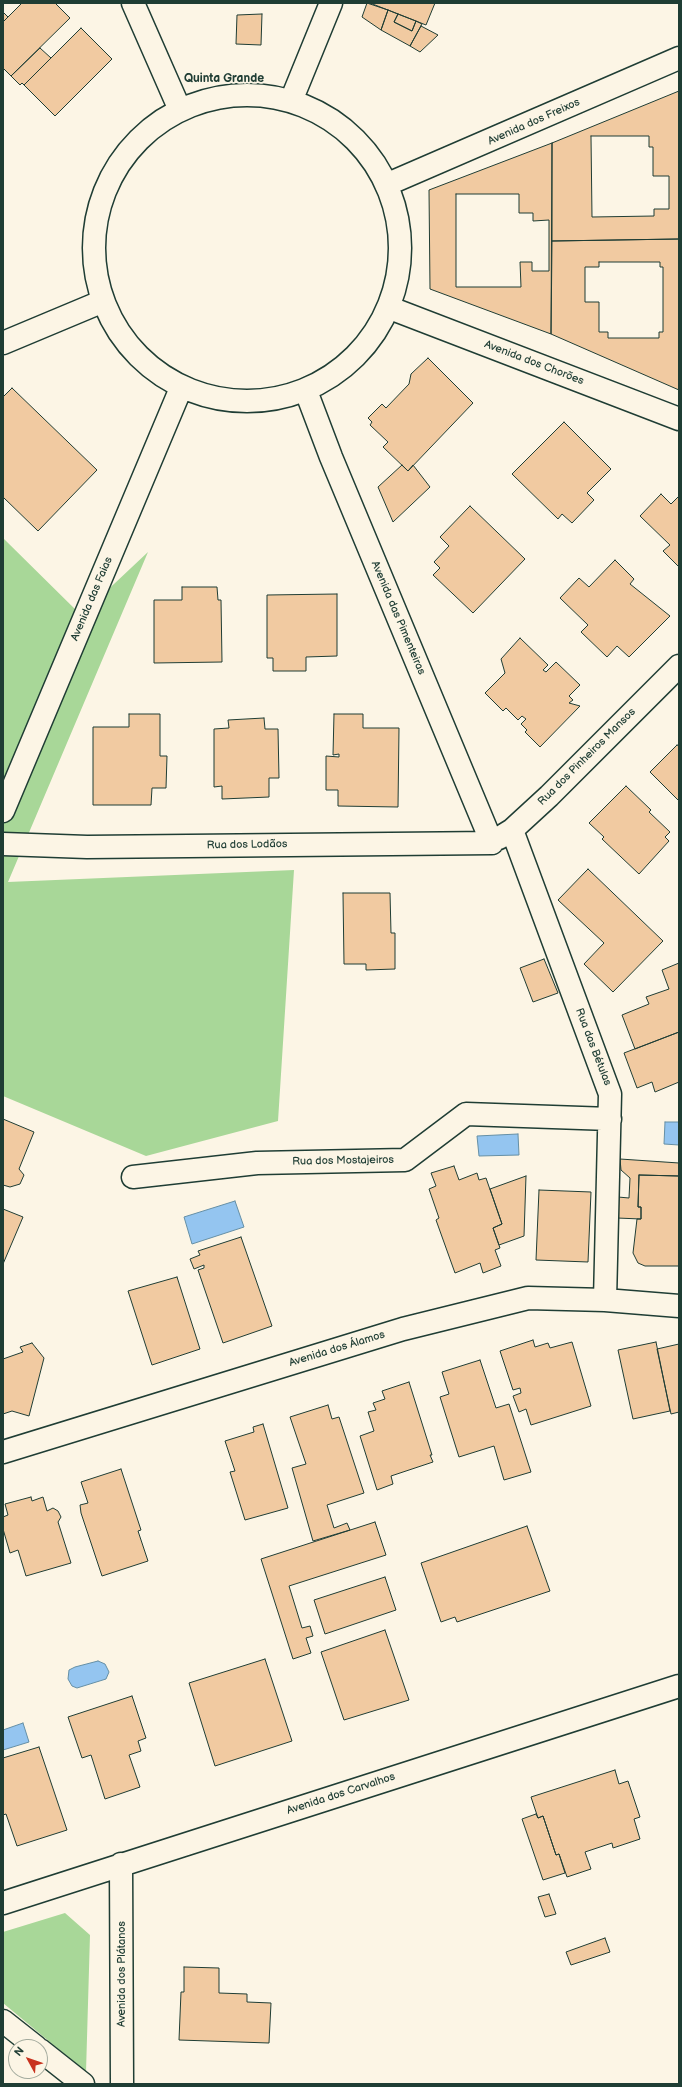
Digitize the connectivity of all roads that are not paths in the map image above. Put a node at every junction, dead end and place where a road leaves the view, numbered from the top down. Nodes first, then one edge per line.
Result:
1 (133, 3) edge
2 (331, 3) edge
3 (679, 58) edge
4 (291, 101) junction
5 (180, 110) junction
6 (388, 184) junction
7 (102, 302) junction
8 (390, 308) junction
9 (3, 343) edge
10 (181, 388) junction
11 (306, 391) junction
12 (679, 419) edge
13 (679, 666) edge
14 (3, 811) edge
15 (512, 830) junction
16 (492, 843) junction
17 (3, 844) edge
18 (610, 1119) junction
19 (133, 1177) dead end
20 (605, 1300) junction
21 (679, 1306) edge
22 (3, 1452) edge
23 (679, 1686) edge
24 (122, 1864) junction
25 (3, 1902) edge
26 (3, 2021) edge
27 (26, 2039) edge
28 (48, 2056) edge
29 (83, 2084) edge
30 (122, 2084) edge

1 - 5 street
2 - 4 street
3 - 6 street, Avenida dos Freixos
4 - 5 street
4 - 6 street
5 - 7 street
6 - 8 street
7 - 9 street
7 - 10 street
8 - 11 street
8 - 12 street, Avenida dos Chorões
10 - 11 street
10 - 14 street, Avenida das Faias
11 - 16 street, Avenida das Pimenteiras
13 - 15 street, Rua dos Pinheiros Mansos
15 - 16 street, Rua dos Pinheiros Mansos
15 - 18 street, Rua das Bétulas
16 - 17 street, Rua dos Lodãos
18 - 19 street, Rua dos Mostajeiros
18 - 20 street, Rua das Bétulas
20 - 21 street, Avenida dos Álamos
20 - 22 street, Avenida dos Álamos
23 - 24 street, Avenida dos Carvalhos
24 - 25 street, Avenida dos Carvalhos
24 - 30 street, Avenida dos Plátanos
26 - 27 street
28 - 29 street

